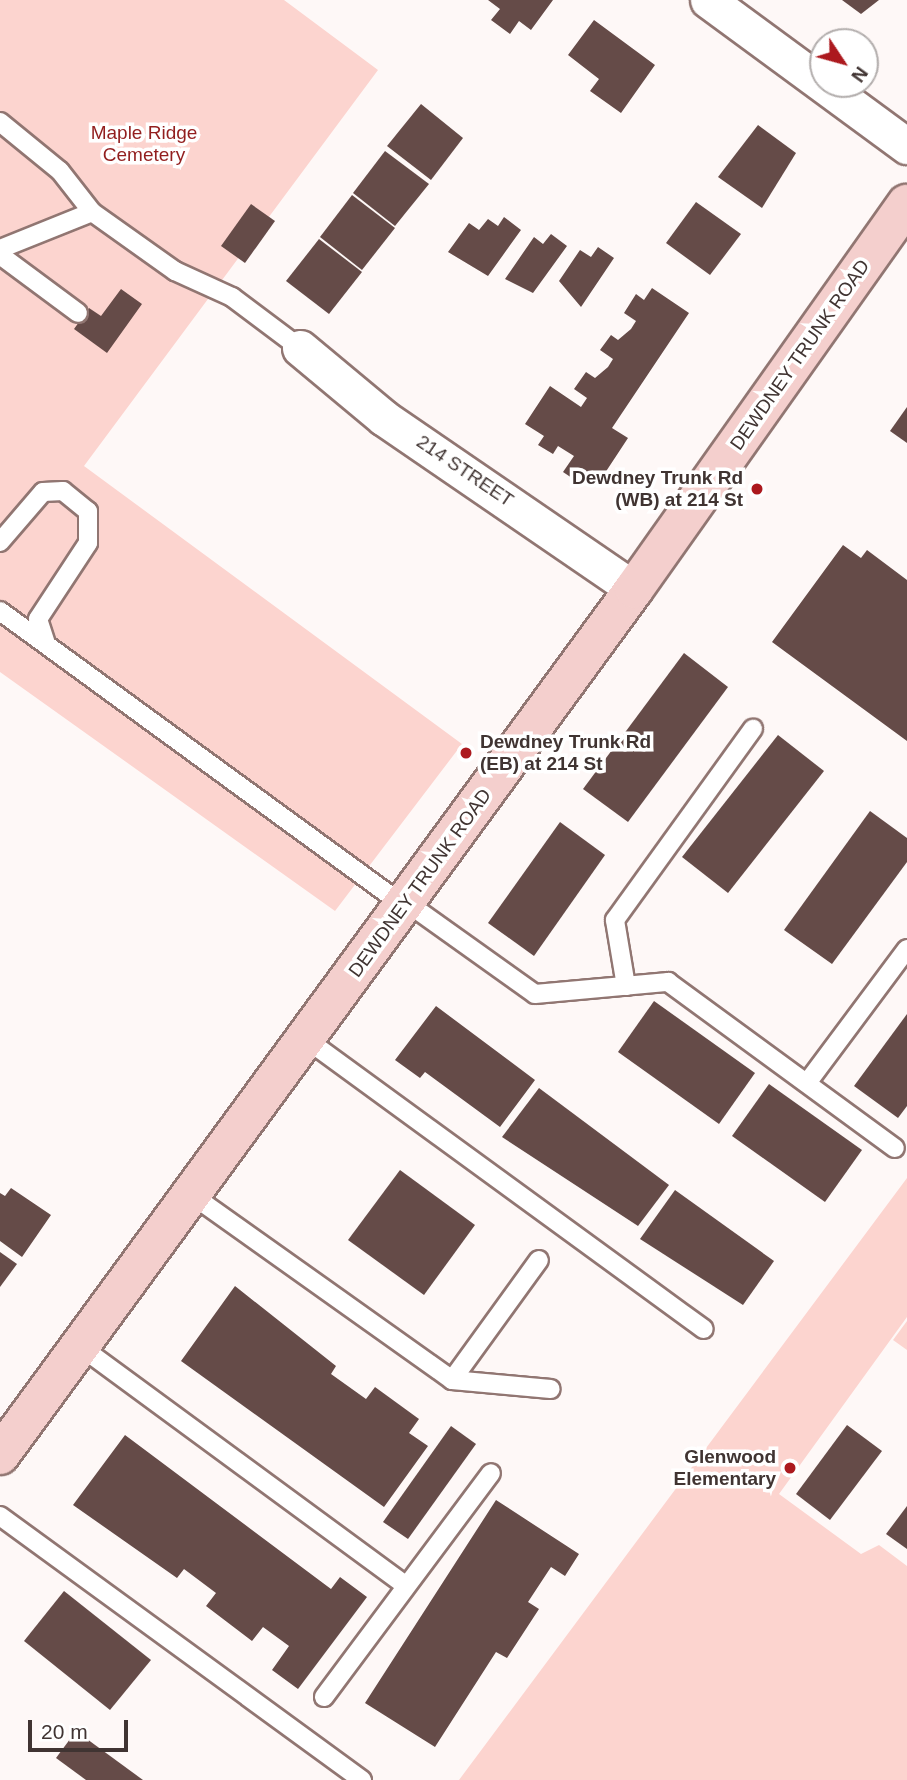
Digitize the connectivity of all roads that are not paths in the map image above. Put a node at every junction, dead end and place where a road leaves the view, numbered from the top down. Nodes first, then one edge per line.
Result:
1 (708, 0) edge
2 (0, 122) edge
3 (907, 146) edge
4 (907, 204) edge
5 (92, 212) junction
6 (0, 248) edge
7 (0, 255) edge
8 (78, 313) dead end
9 (300, 348) joint
10 (0, 542) edge
11 (634, 589) junction
12 (0, 611) edge
13 (50, 649) junction
14 (753, 729) dead end
15 (405, 903) junction
16 (907, 950) edge
17 (626, 986) junction
18 (306, 1039) junction
19 (807, 1083) junction
20 (895, 1148) dead end
21 (192, 1195) junction
22 (539, 1260) dead end
23 (704, 1329) dead end
24 (81, 1347) junction
25 (452, 1380) junction
26 (551, 1389) dead end
27 (0, 1455) edge
28 (491, 1473) dead end
29 (0, 1516) edge
30 (406, 1586) junction
31 (324, 1697) dead end
32 (362, 1780) edge

1 - 3 street
2 - 5 lane
4 - 11 main road, DEWDNEY TRUNK ROAD
5 - 6 lane
5 - 9 lane
7 - 8 lane
9 - 11 street, 214 STREET
10 - 13 lane
11 - 15 main road, DEWDNEY TRUNK ROAD
12 - 13 lane
13 - 15 lane
14 - 17 lane
15 - 17 lane
15 - 18 main road, DEWDNEY TRUNK ROAD
16 - 19 lane
17 - 19 lane
18 - 21 main road, DEWDNEY TRUNK ROAD
18 - 23 lane
19 - 20 lane
21 - 24 main road, DEWDNEY TRUNK ROAD
21 - 25 lane
22 - 25 lane
24 - 27 main road, DEWDNEY TRUNK ROAD
24 - 30 lane
25 - 26 lane
28 - 30 lane
29 - 32 lane
30 - 31 lane

